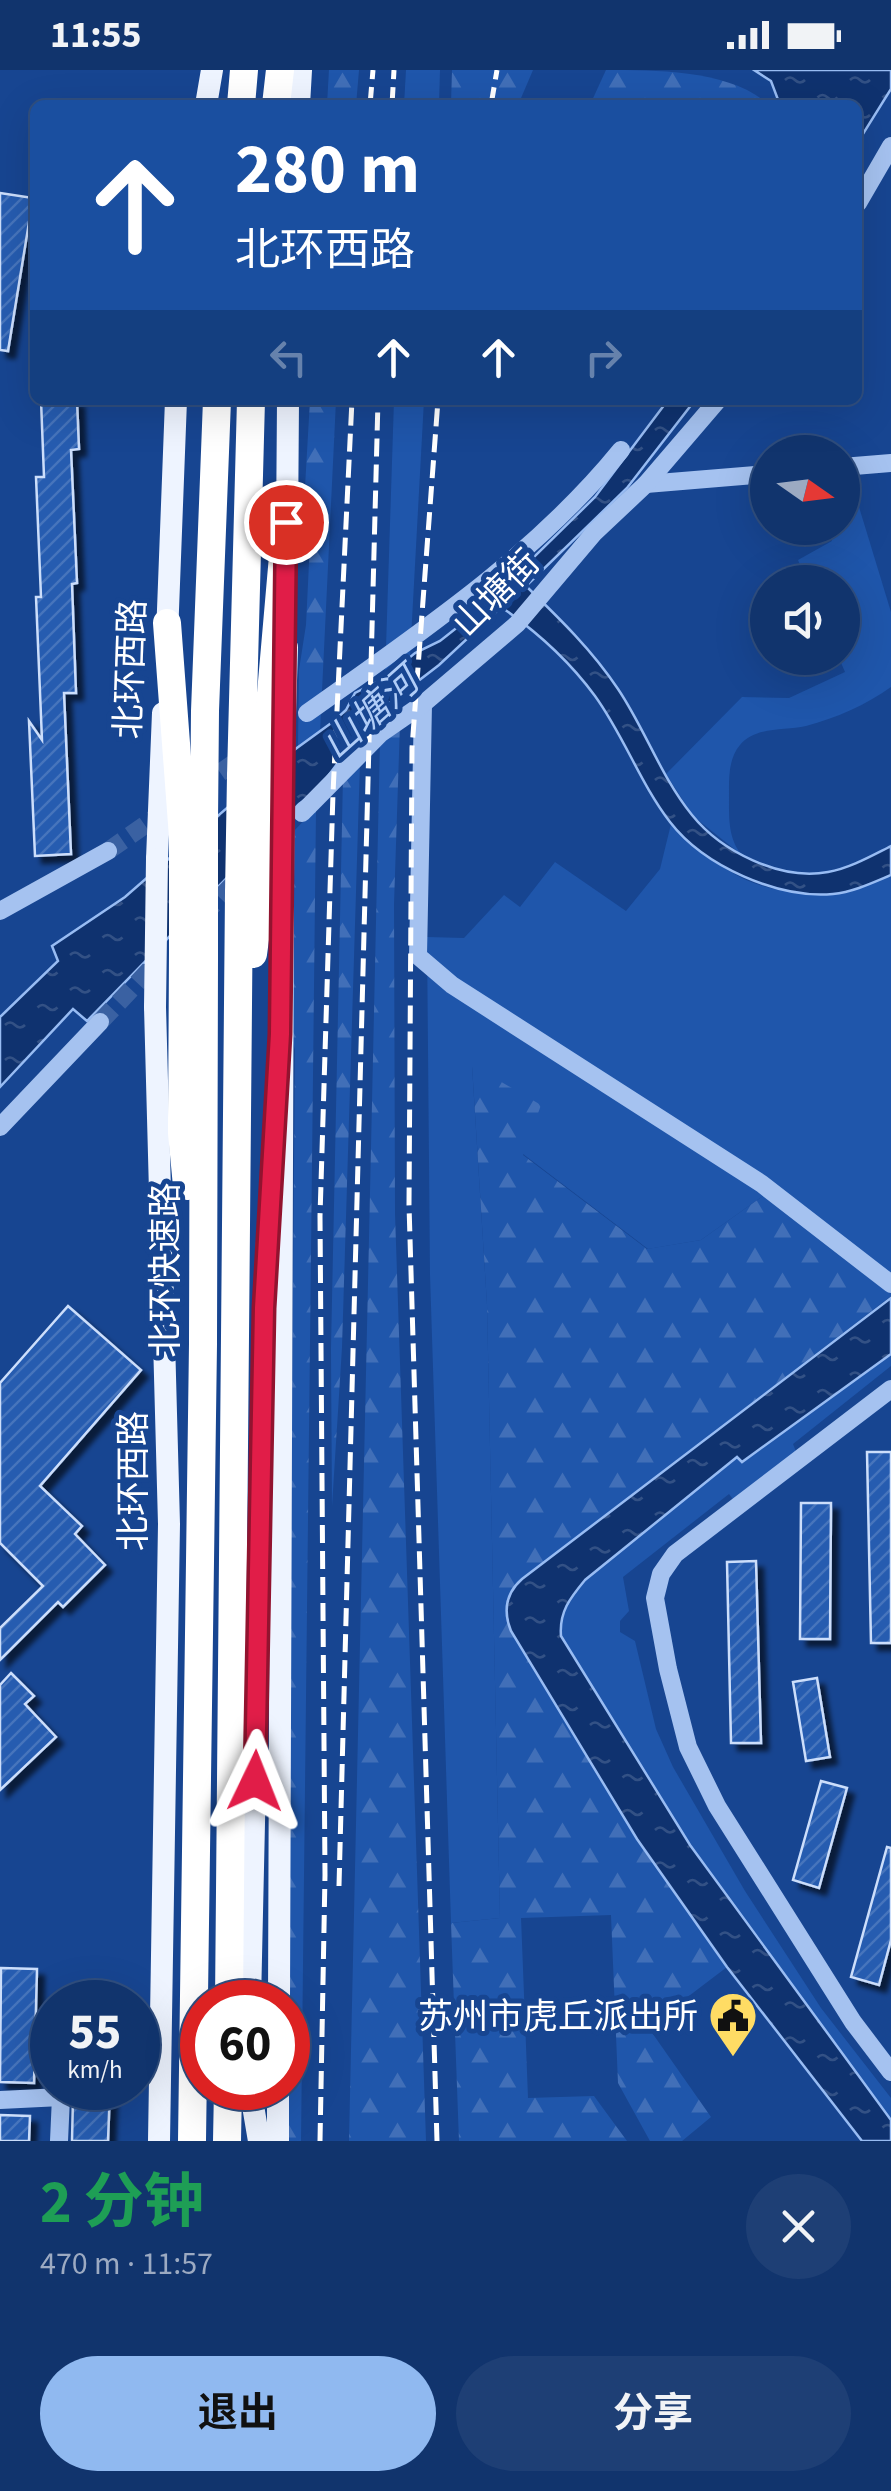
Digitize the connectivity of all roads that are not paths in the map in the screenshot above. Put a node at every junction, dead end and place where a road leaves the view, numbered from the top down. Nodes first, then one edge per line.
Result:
1 (212, 70) edge
2 (244, 70) edge
3 (280, 70) edge
4 (301, 70) edge
5 (207, 100) edge
6 (241, 100) edge
7 (277, 100) edge
8 (299, 100) edge
9 (891, 146) edge
10 (862, 196) edge
11 (176, 405) edge
12 (216, 405) edge
13 (251, 405) edge
14 (288, 405) edge
15 (714, 405) edge
16 (621, 450) dead end
17 (891, 463) edge
18 (860, 466) edge
19 (750, 475) edge
20 (646, 484) junction
21 (286, 522) joint
22 (168, 623) junction
23 (423, 704) junction
24 (307, 713) dead end
25 (264, 762) junction
26 (302, 813) dead end
27 (193, 829) junction
28 (108, 851) tunnel mouth
29 (261, 887) junction
30 (0, 911) edge
31 (100, 1022) tunnel mouth
32 (280, 1034) junction
33 (0, 1127) edge
34 (891, 1284) edge
35 (891, 1389) edge
36 (228, 1980) edge
37 (250, 1980) edge
38 (279, 1980) edge
39 (891, 2072) edge
40 (0, 2100) edge
41 (228, 2110) edge
42 (254, 2110) edge
43 (278, 2110) edge
44 (59, 2141) edge
45 (159, 2141) edge
46 (192, 2141) edge
47 (228, 2141) edge
48 (259, 2141) edge
49 (278, 2141) edge

1 - 5 main road
2 - 6 highway
3 - 7 highway
4 - 8 main road
9 - 10 street
11 - 22 main road, 北环西路
12 - 27 highway
13 - 25 highway
14 - 21 main road
15 - 20 street, 山塘街
16 - 24 street
17 - 18 street
19 - 20 street
20 - 23 street, 山塘街
21 - 25 highway
22 - 27 highway
22 - 45 main road, 北环西路, bridge
23 - 26 street, 山塘街
23 - 34 street
25 - 29 highway, 北环快速路, bridge
27 - 46 highway, 北环快速路, bridge
28 - 30 street
29 - 32 main road
29 - 36 highway, 北环快速路
31 - 33 street
32 - 37 main road
32 - 38 main road
35 - 39 street
40 - 44 street
41 - 47 highway
42 - 48 main road
43 - 49 main road

